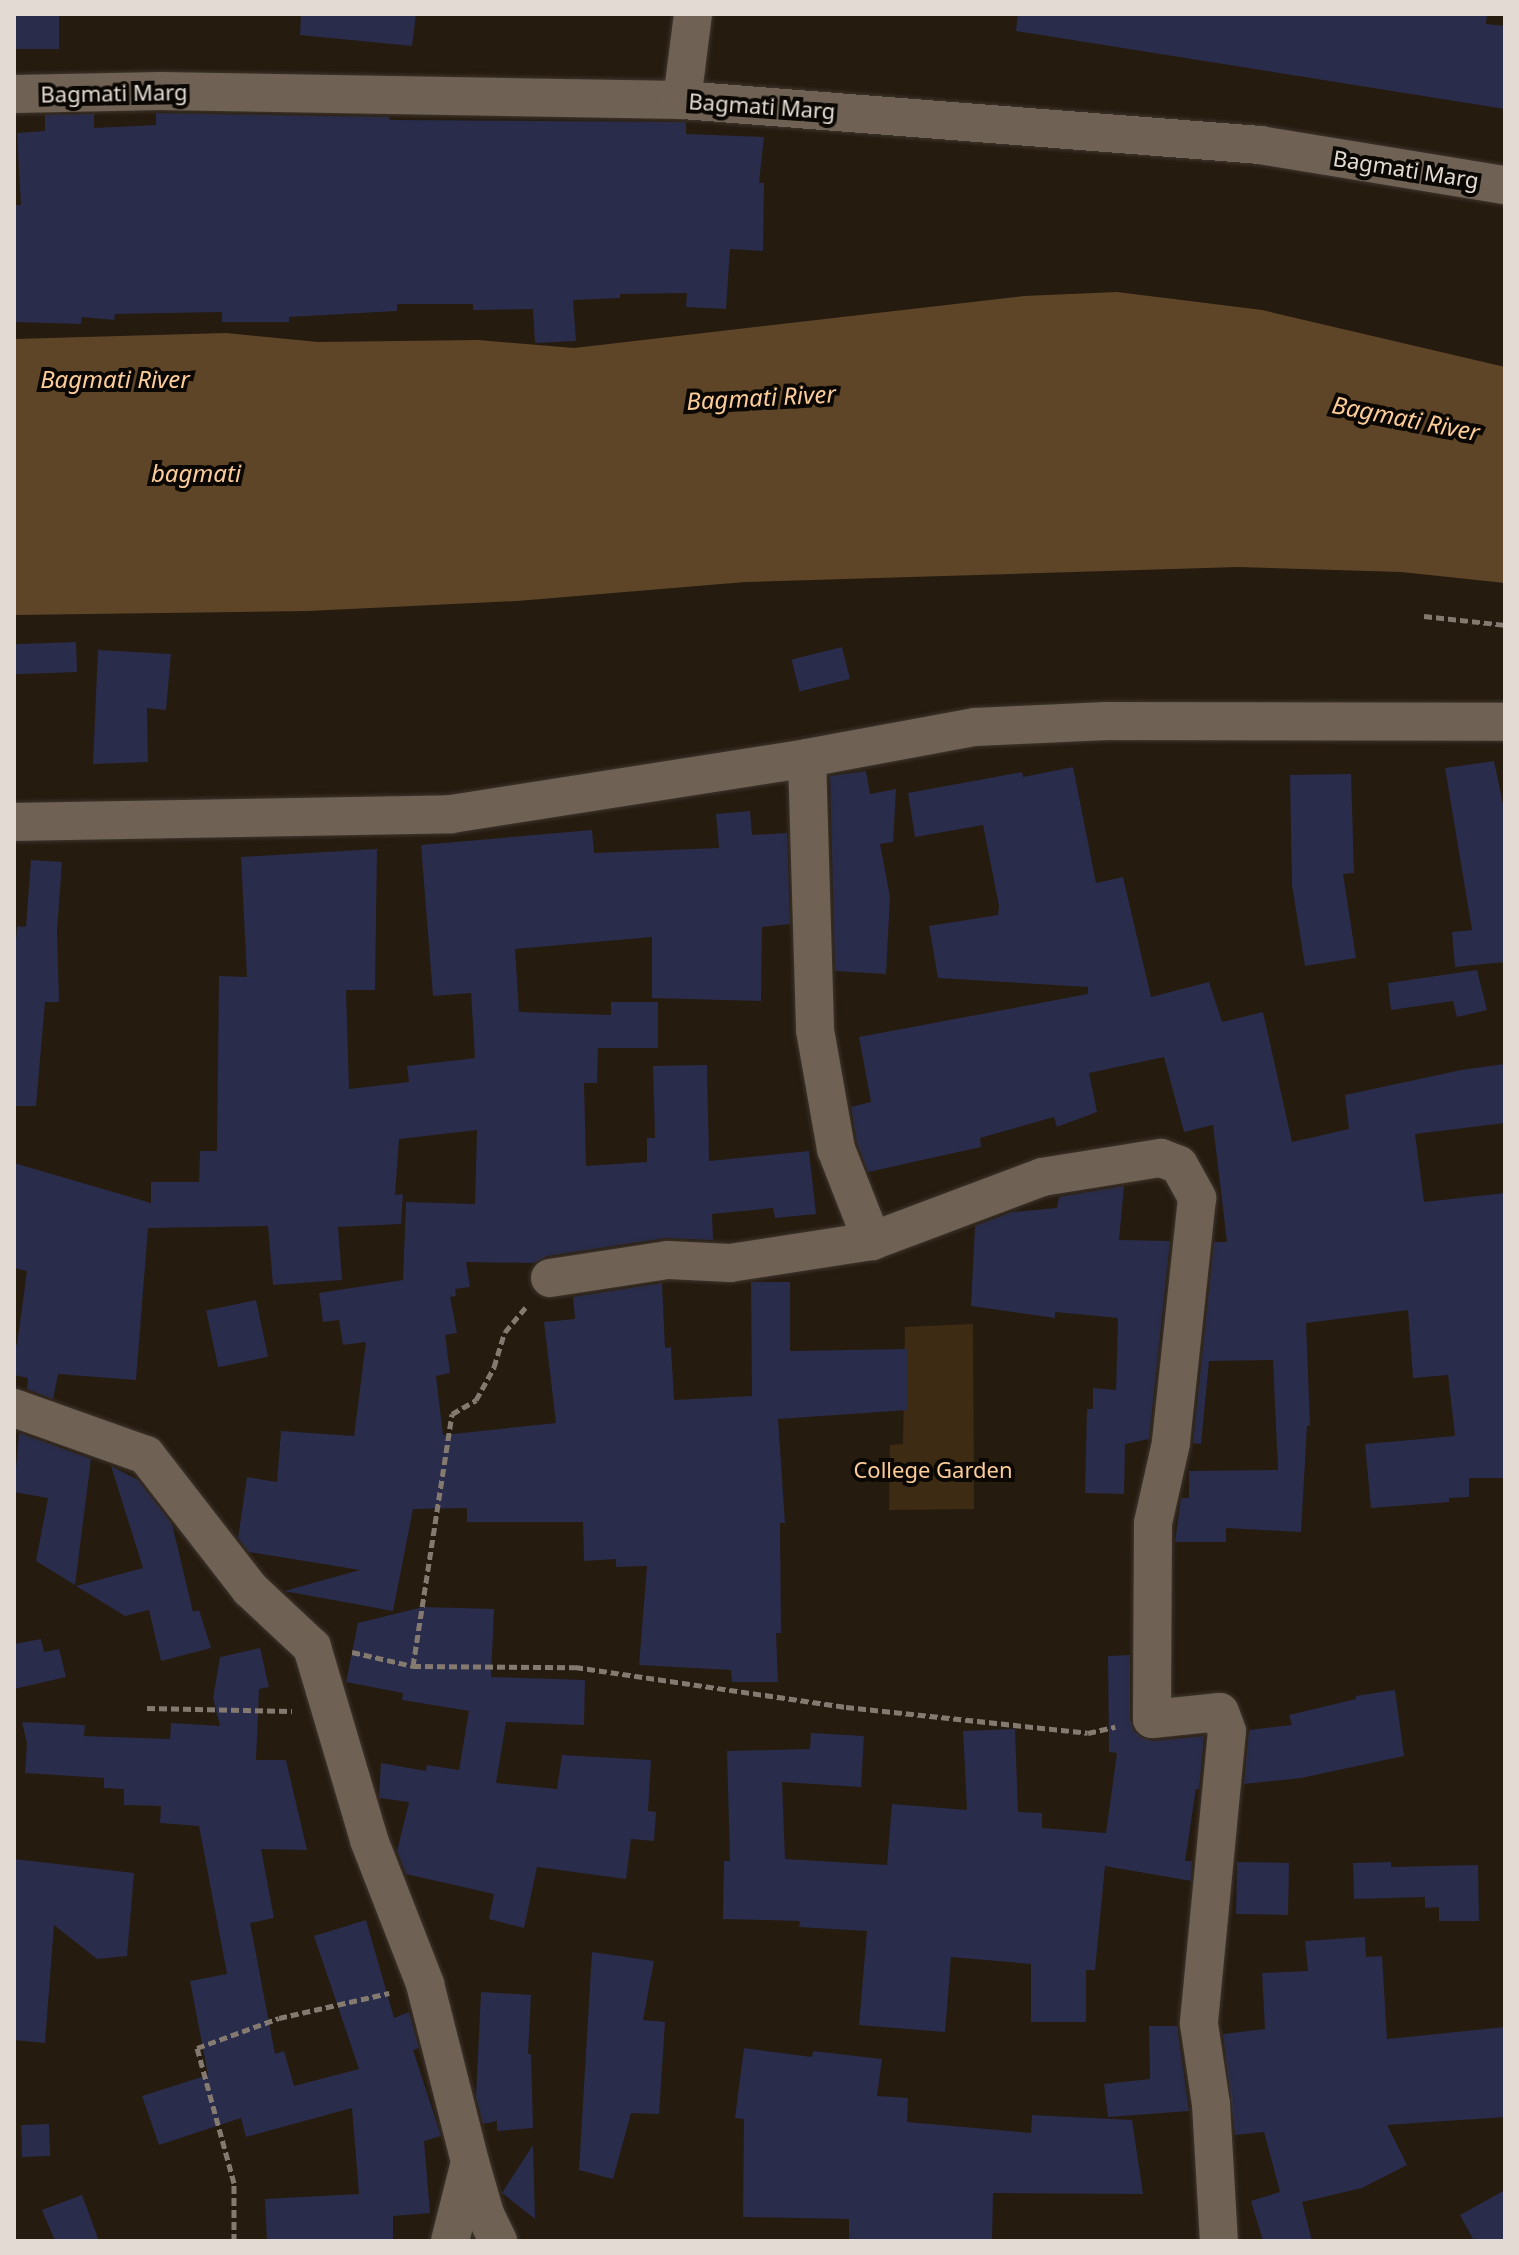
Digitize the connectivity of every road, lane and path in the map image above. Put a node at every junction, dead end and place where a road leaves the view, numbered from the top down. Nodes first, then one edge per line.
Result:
1 (693, 14) edge
2 (14, 94) edge
3 (682, 100) junction
4 (1505, 185) edge
5 (1424, 616) dead end
6 (1505, 625) edge
7 (1505, 722) edge
8 (807, 758) junction
9 (14, 822) edge
10 (872, 1241) junction
11 (550, 1278) joint
12 (14, 1408) edge
13 (312, 1647) junction
14 (413, 1666) junction
15 (147, 1708) dead end
16 (329, 1713) junction
17 (1152, 1719) junction
18 (425, 1984) junction
19 (470, 2162) junction
20 (234, 2241) edge
21 (450, 2241) edge
22 (498, 2241) edge
23 (1219, 2241) edge

1 - 3 street
2 - 3 street, Bagmati Marg
3 - 4 street, Bagmati Marg
5 - 6 path
7 - 8 street
8 - 9 street
8 - 10 street
10 - 11 street
10 - 17 street
11 - 14 path
12 - 13 street
13 - 14 path
13 - 16 street
14 - 17 path
15 - 16 path
16 - 18 street
17 - 23 street
18 - 19 street
18 - 20 path
19 - 21 street
19 - 22 street

